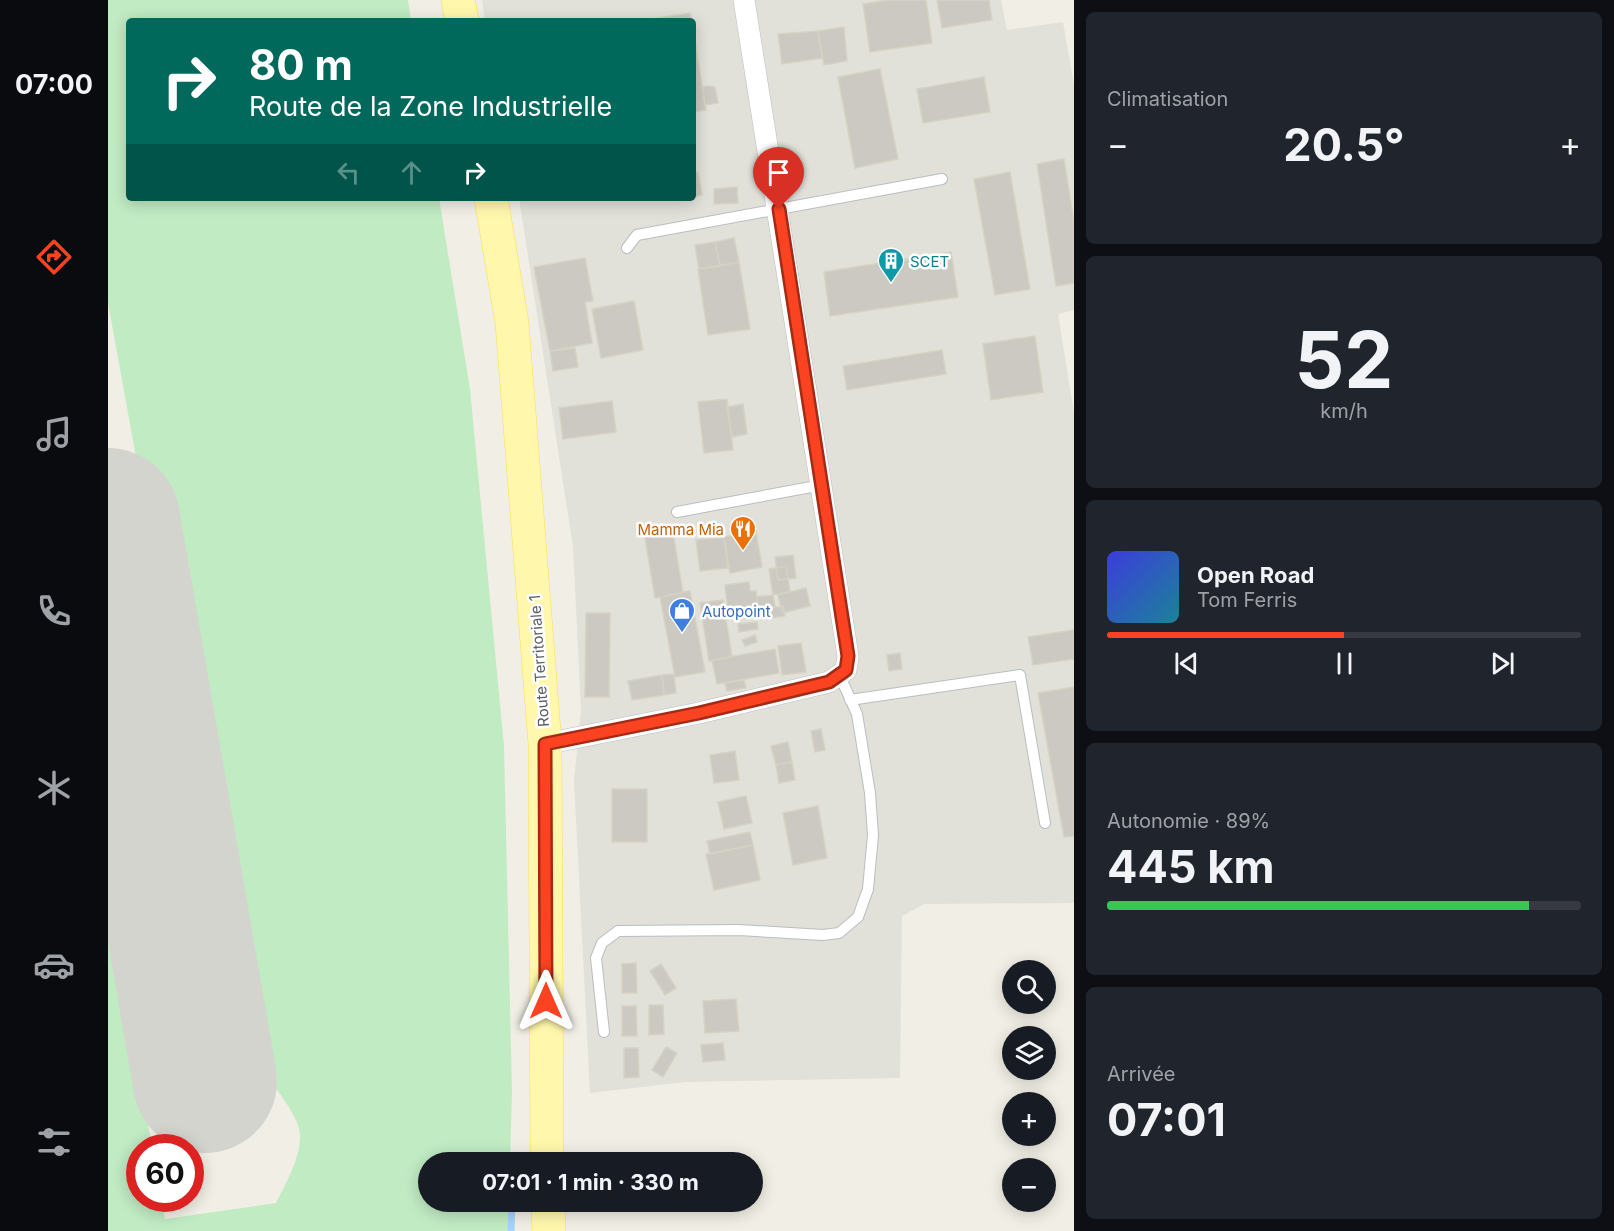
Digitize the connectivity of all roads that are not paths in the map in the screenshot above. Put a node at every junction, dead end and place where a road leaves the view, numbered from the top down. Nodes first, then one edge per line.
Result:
1 (458, 0) edge
2 (744, 0) edge
3 (461, 18) edge
4 (942, 179) dead end
5 (492, 201) edge
6 (779, 209) junction
7 (627, 248) dead end
8 (822, 485) junction
9 (677, 512) dead end
10 (839, 674) junction
11 (850, 700) junction
12 (545, 744) junction
13 (1045, 823) dead end
14 (604, 1032) dead end
15 (547, 1152) edge
16 (548, 1212) edge
17 (549, 1231) edge

1 - 3 main road
2 - 6 street
4 - 6 lane
5 - 12 main road, Route Territoriale 1
6 - 7 lane
6 - 8 street
8 - 9 lane
8 - 10 street
10 - 11 lane
10 - 12 street
11 - 13 lane
11 - 14 lane
12 - 15 main road, Route Territoriale 1
16 - 17 main road

